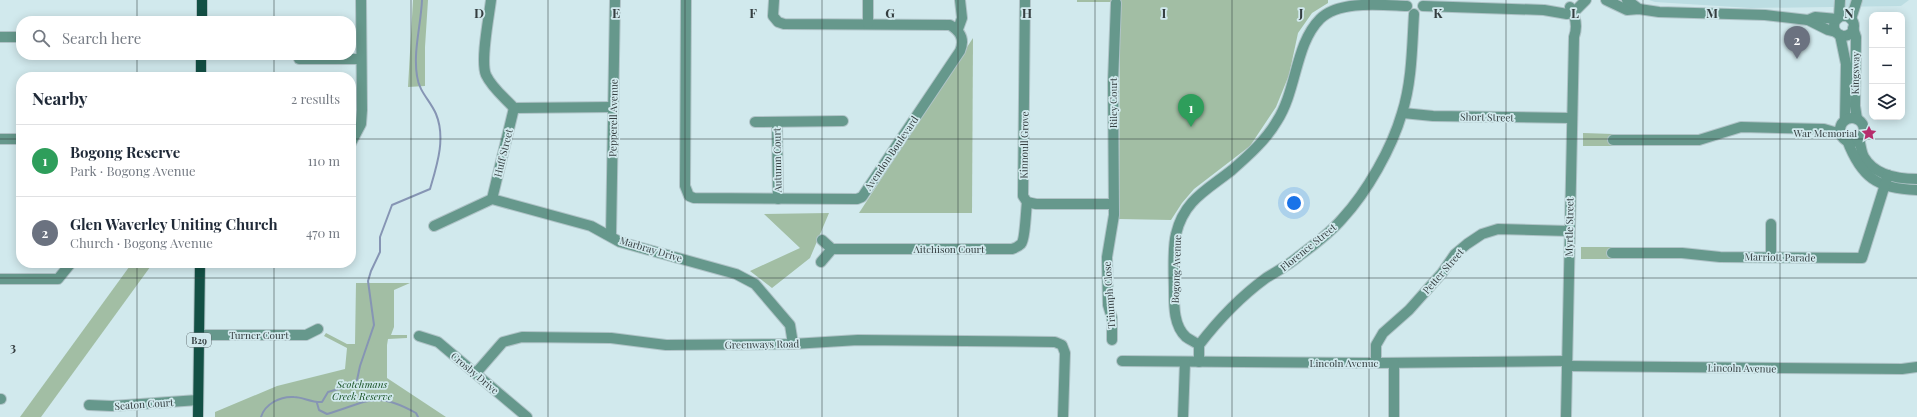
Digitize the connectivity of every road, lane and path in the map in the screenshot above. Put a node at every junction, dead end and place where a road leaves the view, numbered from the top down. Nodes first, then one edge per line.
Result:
1 (202, 0) edge
2 (361, 0) edge
3 (491, 0) edge
4 (615, 0) edge
5 (686, 0) edge
6 (774, 0) edge
7 (868, 0) edge
8 (960, 0) edge
9 (1025, 0) edge
10 (1586, 0) edge
11 (1606, 0) edge
12 (1627, 0) edge
13 (1840, 0) edge
14 (1857, 0) edge
15 (1116, 3) dead end
16 (1421, 3) edge
17 (1410, 7) edge
18 (1571, 8) edge
19 (1639, 9) junction
20 (202, 16) edge
21 (1838, 18) junction
22 (1808, 20) junction
23 (1852, 23) junction
24 (868, 24) junction
25 (958, 29) junction
26 (1838, 33) junction
27 (0, 37) edge
28 (16, 37) edge
29 (356, 59) edge
30 (361, 59) junction
31 (202, 60) edge
32 (201, 72) edge
33 (613, 107) junction
34 (514, 108) junction
35 (1402, 113) junction
36 (1571, 118) junction
37 (1857, 119) junction
38 (843, 121) dead end
39 (755, 122) dead end
40 (777, 122) junction
41 (1843, 130) junction
42 (356, 134) edge
43 (0, 139) edge
44 (16, 139) edge
45 (1859, 139) junction
46 (1613, 140) dead end
47 (1888, 175) junction
48 (1917, 179) edge
49 (1884, 185) junction
50 (1917, 190) edge
51 (778, 198) junction
52 (492, 199) junction
53 (1027, 202) junction
54 (1113, 204) junction
55 (1771, 224) dead end
56 (434, 226) dead end
57 (1569, 231) junction
58 (612, 236) junction
59 (822, 240) dead end
60 (832, 249) junction
61 (1612, 253) dead end
62 (1771, 257) junction
63 (821, 262) dead end
64 (67, 268) edge
65 (200, 268) edge
66 (0, 279) edge
67 (318, 329) dead end
68 (199, 335) junction
69 (419, 336) dead end
70 (1112, 340) dead end
71 (792, 344) junction
72 (1199, 344) junction
73 (1122, 361) dead end
74 (1185, 362) junction
75 (1199, 362) junction
76 (1376, 363) junction
77 (1394, 363) junction
78 (1567, 363) junction
79 (1917, 367) edge
80 (476, 373) junction
81 (198, 400) junction
82 (89, 405) dead end
83 (198, 417) edge
84 (527, 417) edge
85 (1064, 417) edge
86 (1183, 417) edge
87 (1394, 417) edge
88 (1566, 417) edge

1 - 20 main road
2 - 30 street
3 - 34 street
4 - 33 street, Pepperell Avenue
5 - 51 street, Avendon Boulevard
6 - 24 street
7 - 24 street
8 - 25 street
9 - 53 street, Kinnoull Grove
10 - 18 street
11 - 19 street
12 - 19 street
13 - 21 street
14 - 23 street, Kingsway
15 - 54 street, Riley Court
16 - 17 street
16 - 18 street
17 - 35 street, Florence Street
17 - 72 street, Bogong Avenue
18 - 36 street, Myrtle Street
19 - 22 street
21 - 22 street
21 - 23 street
21 - 26 street
22 - 26 street
23 - 26 street
23 - 37 street, Kingsway
24 - 25 street
25 - 51 street, Avendon Boulevard
26 - 41 street, Kingsway
27 - 28 street
29 - 30 street
30 - 42 street
31 - 32 main road
33 - 34 street
33 - 58 street, Pepperell Avenue
34 - 52 street, Huff Street
35 - 36 street, Short Street
35 - 72 street, Florence Street
36 - 57 street, Myrtle Street
37 - 41 street
37 - 45 street
38 - 40 street, Autumn Court
39 - 40 street, Autumn Court
40 - 51 street, Autumn Court
41 - 45 street
41 - 46 street
41 - 49 street, Kingsway
43 - 44 street
45 - 47 street
47 - 48 street
47 - 49 street, Marriott Parade
49 - 50 street, Kingsway
49 - 62 street, Marriott Parade
52 - 56 street
52 - 58 street, Marbray Drive
53 - 54 street
53 - 60 street, Aitchison Court
54 - 70 street, Triumph Close
55 - 62 street
57 - 76 street, Petter Street
57 - 78 street, Myrtle Street
58 - 71 street, Marbray Drive
59 - 60 street
60 - 63 street
61 - 62 street, Marriott Parade
64 - 66 street
65 - 68 main road, B29
67 - 68 street, Turner Court
68 - 81 main road, B29
69 - 80 street, Crosby Drive
71 - 80 street, Greenways Road
71 - 85 street, Greenways Road
72 - 75 street
73 - 74 street, Lincoln Avenue
74 - 75 street, Lincoln Avenue
74 - 86 street
75 - 76 street, Lincoln Avenue
76 - 77 street, Lincoln Avenue
77 - 78 street, Lincoln Avenue
77 - 87 street
78 - 79 street, Lincoln Avenue
78 - 88 street, Myrtle Street
80 - 84 street, Crosby Drive
81 - 82 street, Seaton Court
81 - 83 main road, B29

